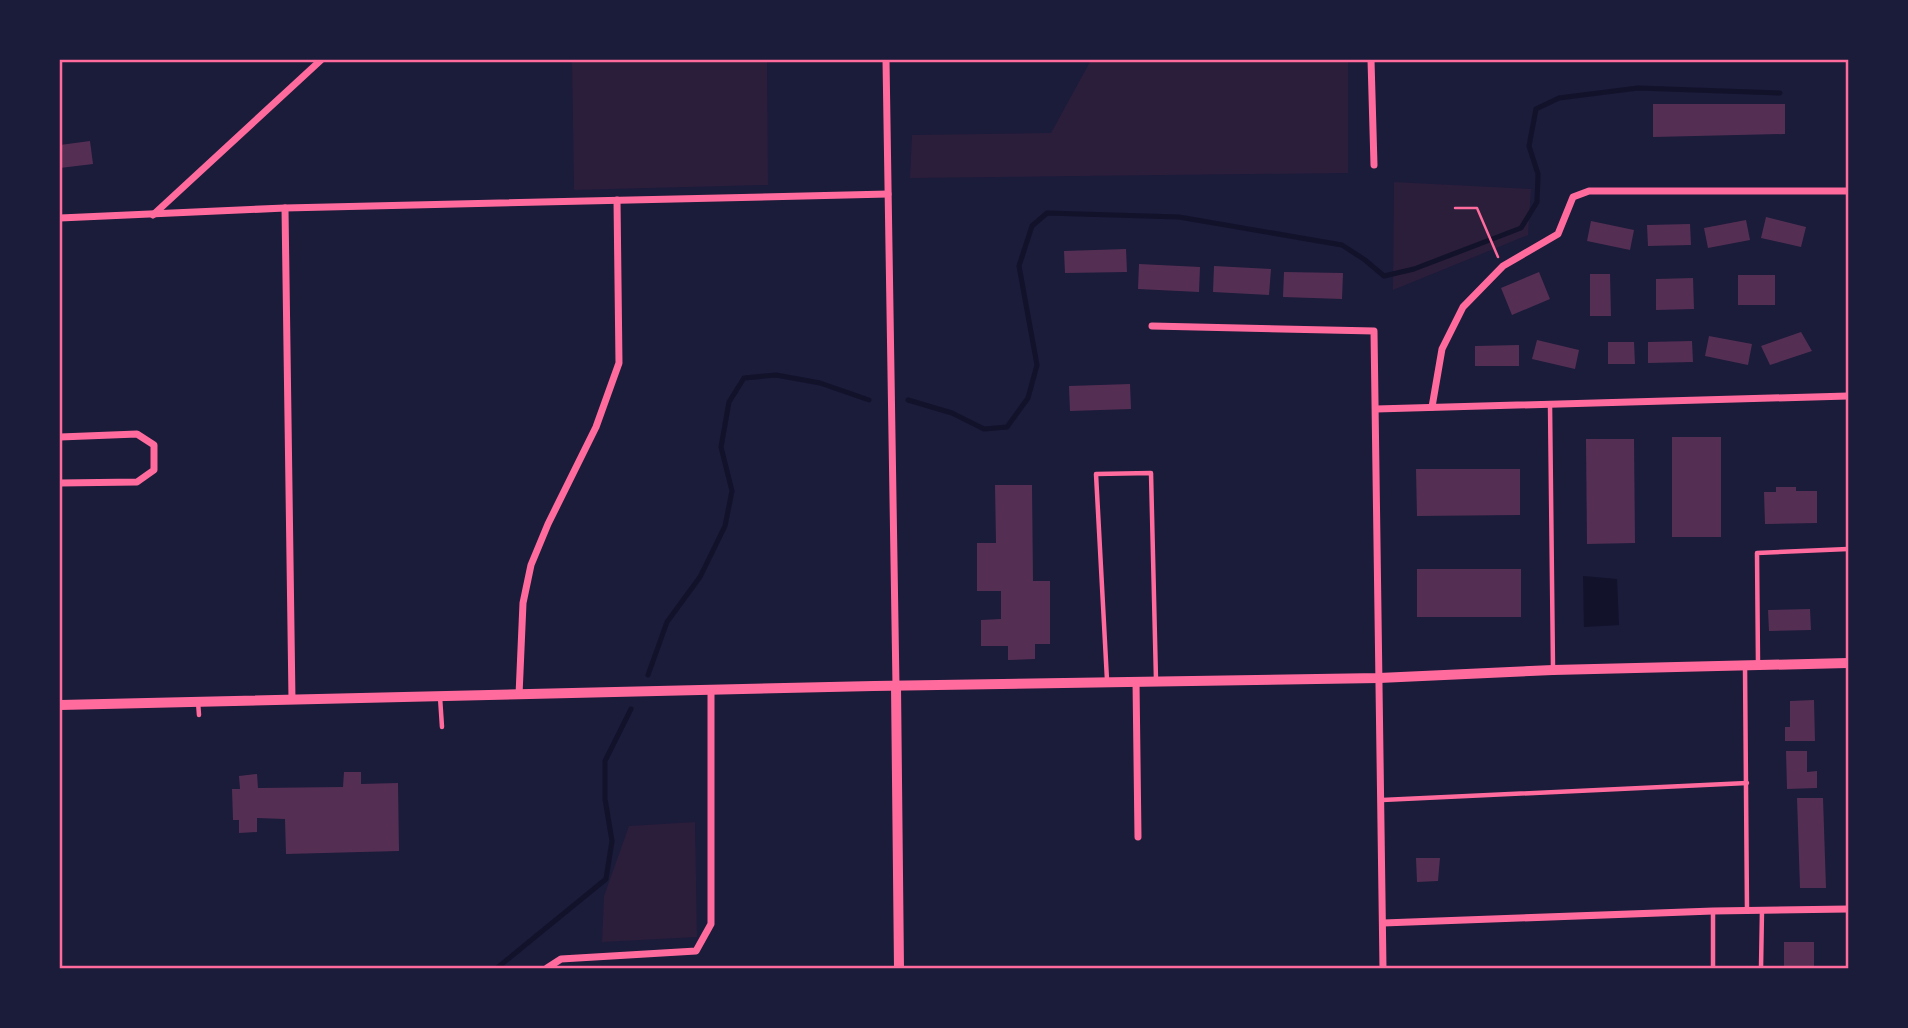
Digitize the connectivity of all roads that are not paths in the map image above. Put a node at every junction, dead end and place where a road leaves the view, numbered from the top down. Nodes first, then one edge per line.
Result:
1 (321, 60) edge
2 (886, 60) edge
3 (1371, 60) edge
4 (1374, 164) dead end
5 (1849, 191) edge
6 (888, 194) junction
7 (617, 200) junction
8 (285, 208) junction
9 (153, 215) junction
10 (60, 218) edge
11 (1152, 326) dead end
12 (1849, 396) edge
13 (1550, 403) junction
14 (1432, 407) junction
15 (1376, 409) junction
16 (60, 438) edge
17 (60, 483) edge
18 (1849, 549) edge
19 (1849, 663) edge
20 (1758, 665) junction
21 (1745, 666) junction
22 (1553, 670) junction
23 (1379, 678) junction
24 (1156, 680) junction
25 (1136, 681) junction
26 (1107, 682) junction
27 (896, 686) junction
28 (711, 690) junction
29 (519, 695) junction
30 (440, 696) junction
31 (292, 700) junction
32 (198, 702) junction
33 (60, 705) edge
34 (198, 715) dead end
35 (442, 727) dead end
36 (1746, 783) junction
37 (1382, 800) junction
38 (1138, 837) dead end
39 (1849, 909) edge
40 (1747, 910) junction
41 (1762, 910) junction
42 (1713, 911) junction
43 (1383, 923) junction
44 (547, 968) edge
45 (899, 968) edge
46 (1383, 968) edge
47 (1713, 968) edge
48 (1761, 968) edge

1 - 9 street
2 - 6 street
3 - 4 street
5 - 14 street
6 - 7 street
6 - 27 street
7 - 8 street
7 - 29 street
8 - 9 street
8 - 31 street
9 - 10 street
11 - 15 street
12 - 13 street
13 - 14 street
13 - 22 lane
14 - 15 street
15 - 23 street
16 - 17 street
18 - 20 lane
19 - 20 street
20 - 21 street
21 - 22 street
21 - 36 lane
22 - 23 street
23 - 24 street
23 - 37 street
24 - 25 street
24 - 26 lane
25 - 26 street
25 - 38 street
26 - 27 street
27 - 28 street
27 - 45 street
28 - 29 street
28 - 44 street
29 - 30 street
30 - 31 street
30 - 35 lane
31 - 32 street
32 - 33 street
32 - 34 lane
36 - 37 lane
36 - 40 lane
37 - 43 street
39 - 41 street
40 - 41 street
40 - 42 street
41 - 48 lane
42 - 43 street
42 - 47 lane
43 - 46 street

